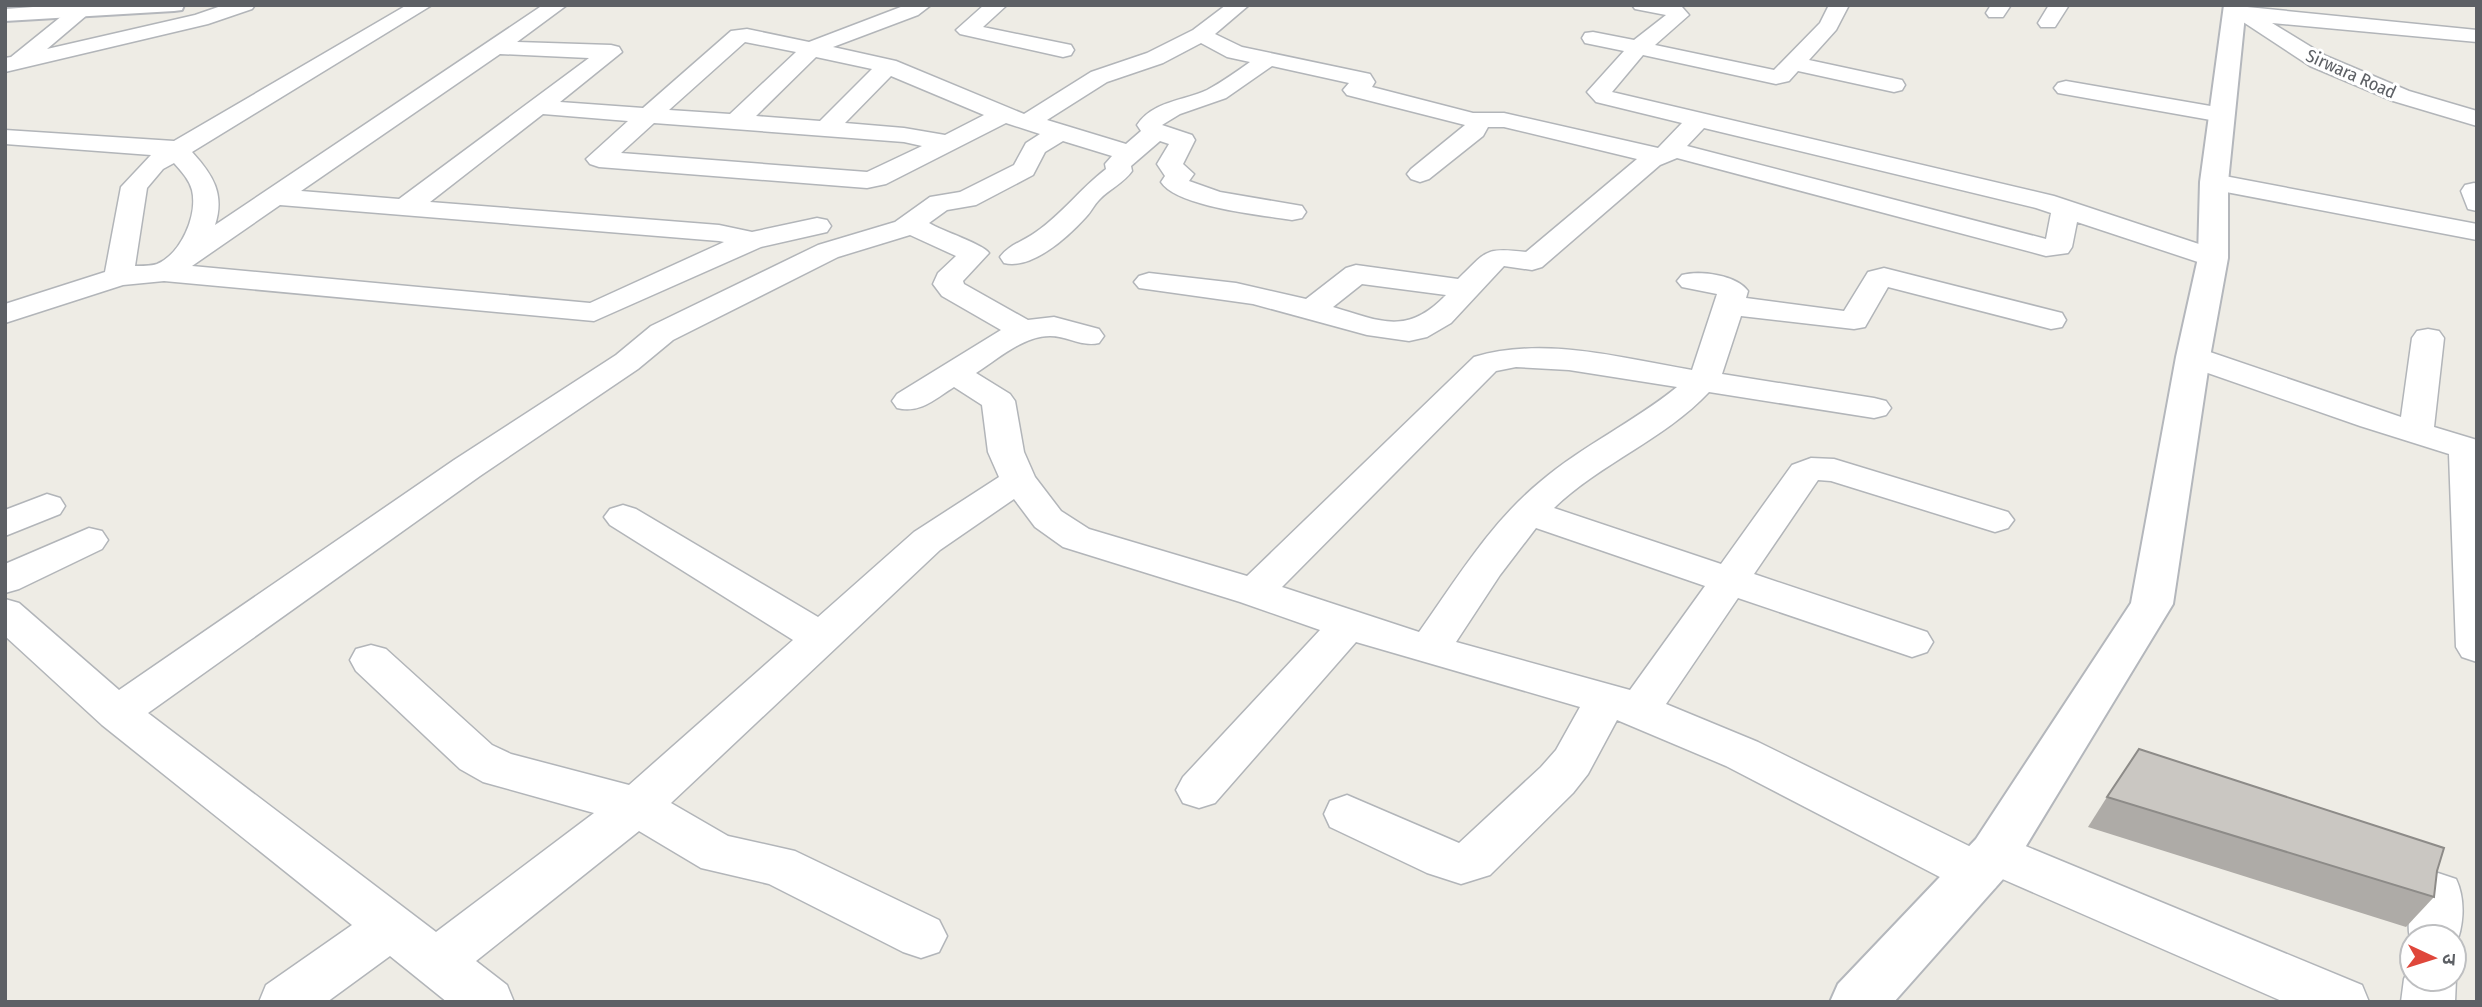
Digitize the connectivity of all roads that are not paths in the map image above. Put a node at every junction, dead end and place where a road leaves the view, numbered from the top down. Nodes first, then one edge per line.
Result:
1 (174, 5) edge
2 (245, 5) edge
3 (422, 5) edge
4 (557, 5) edge
5 (921, 5) edge
6 (997, 5) edge
7 (1239, 5) edge
8 (1642, 5) edge
9 (1839, 5) edge
10 (2059, 5) edge
11 (137, 7) junction
12 (2238, 9) edge
13 (80, 11) junction
14 (5, 15) edge
15 (2048, 23) dead end
16 (1201, 35) junction
17 (2477, 36) edge
18 (1593, 38) dead end
19 (94, 45) junction
20 (493, 47) junction
21 (1639, 47) junction
22 (813, 48) junction
23 (1063, 50) dead end
24 (1268, 59) junction
25 (1793, 63) junction
26 (11, 64) edge
27 (888, 66) junction
28 (1894, 85) dead end
29 (2066, 88) dead end
30 (954, 94) junction
31 (539, 107) junction
32 (650, 115) junction
33 (2222, 115) junction
34 (1015, 119) junction
35 (2477, 119) edge
36 (1480, 121) junction
37 (1698, 121) junction
38 (736, 122) junction
39 (826, 129) junction
40 (1154, 131) junction
41 (1058, 133) junction
42 (5, 137) edge
43 (921, 137) junction
44 (948, 143) junction
45 (176, 149) junction
46 (1129, 153) junction
47 (1666, 153) junction
48 (1420, 174) dead end
49 (2214, 181) junction
50 (274, 197) junction
51 (406, 207) junction
52 (2066, 208) junction
53 (1292, 212) dead end
54 (911, 225) junction
55 (817, 226) dead end
56 (2477, 232) edge
57 (752, 240) junction
58 (189, 255) junction
59 (1014, 257) dead end
60 (2213, 258) junction
61 (164, 272) junction
62 (119, 278) junction
63 (1692, 281) dead end
64 (1149, 282) dead end
65 (1460, 288) junction
66 (1728, 304) junction
67 (1311, 310) junction
68 (5, 314) edge
69 (2051, 320) dead end
70 (1023, 330) junction
71 (1088, 336) dead end
72 (2428, 338) dead end
73 (2193, 357) junction
74 (954, 373) junction
75 (1701, 383) junction
76 (909, 401) dead end
77 (1874, 408) dead end
78 (2416, 432) junction
79 (2471, 449) edge
80 (1018, 480) junction
81 (47, 506) dead end
82 (1530, 513) junction
83 (623, 517) dead end
84 (1994, 520) dead end
85 (5, 524) edge
86 (89, 540) dead end
87 (5, 580) edge
88 (1730, 580) junction
89 (1255, 592) junction
90 (5, 613) edge
91 (1348, 625) junction
92 (821, 638) junction
93 (1912, 642) dead end
94 (2477, 647) edge
95 (1429, 650) junction
96 (371, 660) dead end
97 (1623, 705) junction
98 (117, 713) junction
99 (1199, 790) dead end
100 (637, 806) junction
101 (1347, 814) dead end
102 (1986, 864) junction
103 (390, 927) junction
104 (920, 936) dead end
105 (436, 962) junction
106 (285, 1002) edge
107 (488, 1002) edge
108 (1858, 1002) edge
109 (2343, 1002) edge

1 - 11 street
2 - 19 street
3 - 45 street
4 - 20 street
5 - 22 street
6 - 23 street
7 - 16 street
8 - 21 street
9 - 25 street
10 - 15 street
11 - 13 street
11 - 19 street
12 - 17 street
12 - 33 street
12 - 35 street, Sirwara Road
13 - 14 street
13 - 26 street
16 - 24 street
16 - 34 street
18 - 21 street
19 - 26 street
20 - 31 street
20 - 50 street
21 - 25 street
21 - 37 street
22 - 27 street
22 - 32 street
22 - 38 street
24 - 36 street
24 - 40 street
25 - 28 street
27 - 30 street
27 - 39 street
29 - 33 street
30 - 34 street
30 - 43 street
31 - 32 street
31 - 51 street
32 - 38 street
32 - 44 street
33 - 49 street
34 - 41 street
34 - 44 street
36 - 47 street
36 - 48 street
37 - 47 street
37 - 52 street
38 - 39 street
39 - 43 street
40 - 46 street
40 - 53 street
41 - 46 street
41 - 54 street
42 - 45 street
43 - 44 street
45 - 58 street
45 - 62 street
46 - 59 street
47 - 52 street
47 - 65 street
49 - 56 street
49 - 60 street
50 - 51 street
50 - 58 street
51 - 57 street
52 - 60 street
54 - 70 street
54 - 98 street
55 - 57 street
57 - 61 street
58 - 61 street
60 - 73 street
61 - 62 street
62 - 68 street
63 - 66 street
64 - 67 street
65 - 67 street
65 - 67 street
66 - 69 street
66 - 75 street
70 - 71 street
70 - 74 street
72 - 78 street
73 - 78 street
73 - 102 street
74 - 76 street
74 - 80 street
75 - 77 street
75 - 82 street
75 - 89 street
78 - 79 street
79 - 94 street
80 - 89 street
80 - 92 street
81 - 85 street
82 - 88 street
82 - 95 street
83 - 92 street
84 - 88 street
86 - 87 street
88 - 93 street
88 - 97 street
89 - 91 street
90 - 98 street
91 - 95 street
91 - 99 street
92 - 100 street
95 - 97 street
96 - 100 street
97 - 101 street
97 - 102 street
98 - 103 street
100 - 104 street
100 - 105 street
102 - 108 street
102 - 109 street
103 - 105 street
103 - 106 street
105 - 107 street

